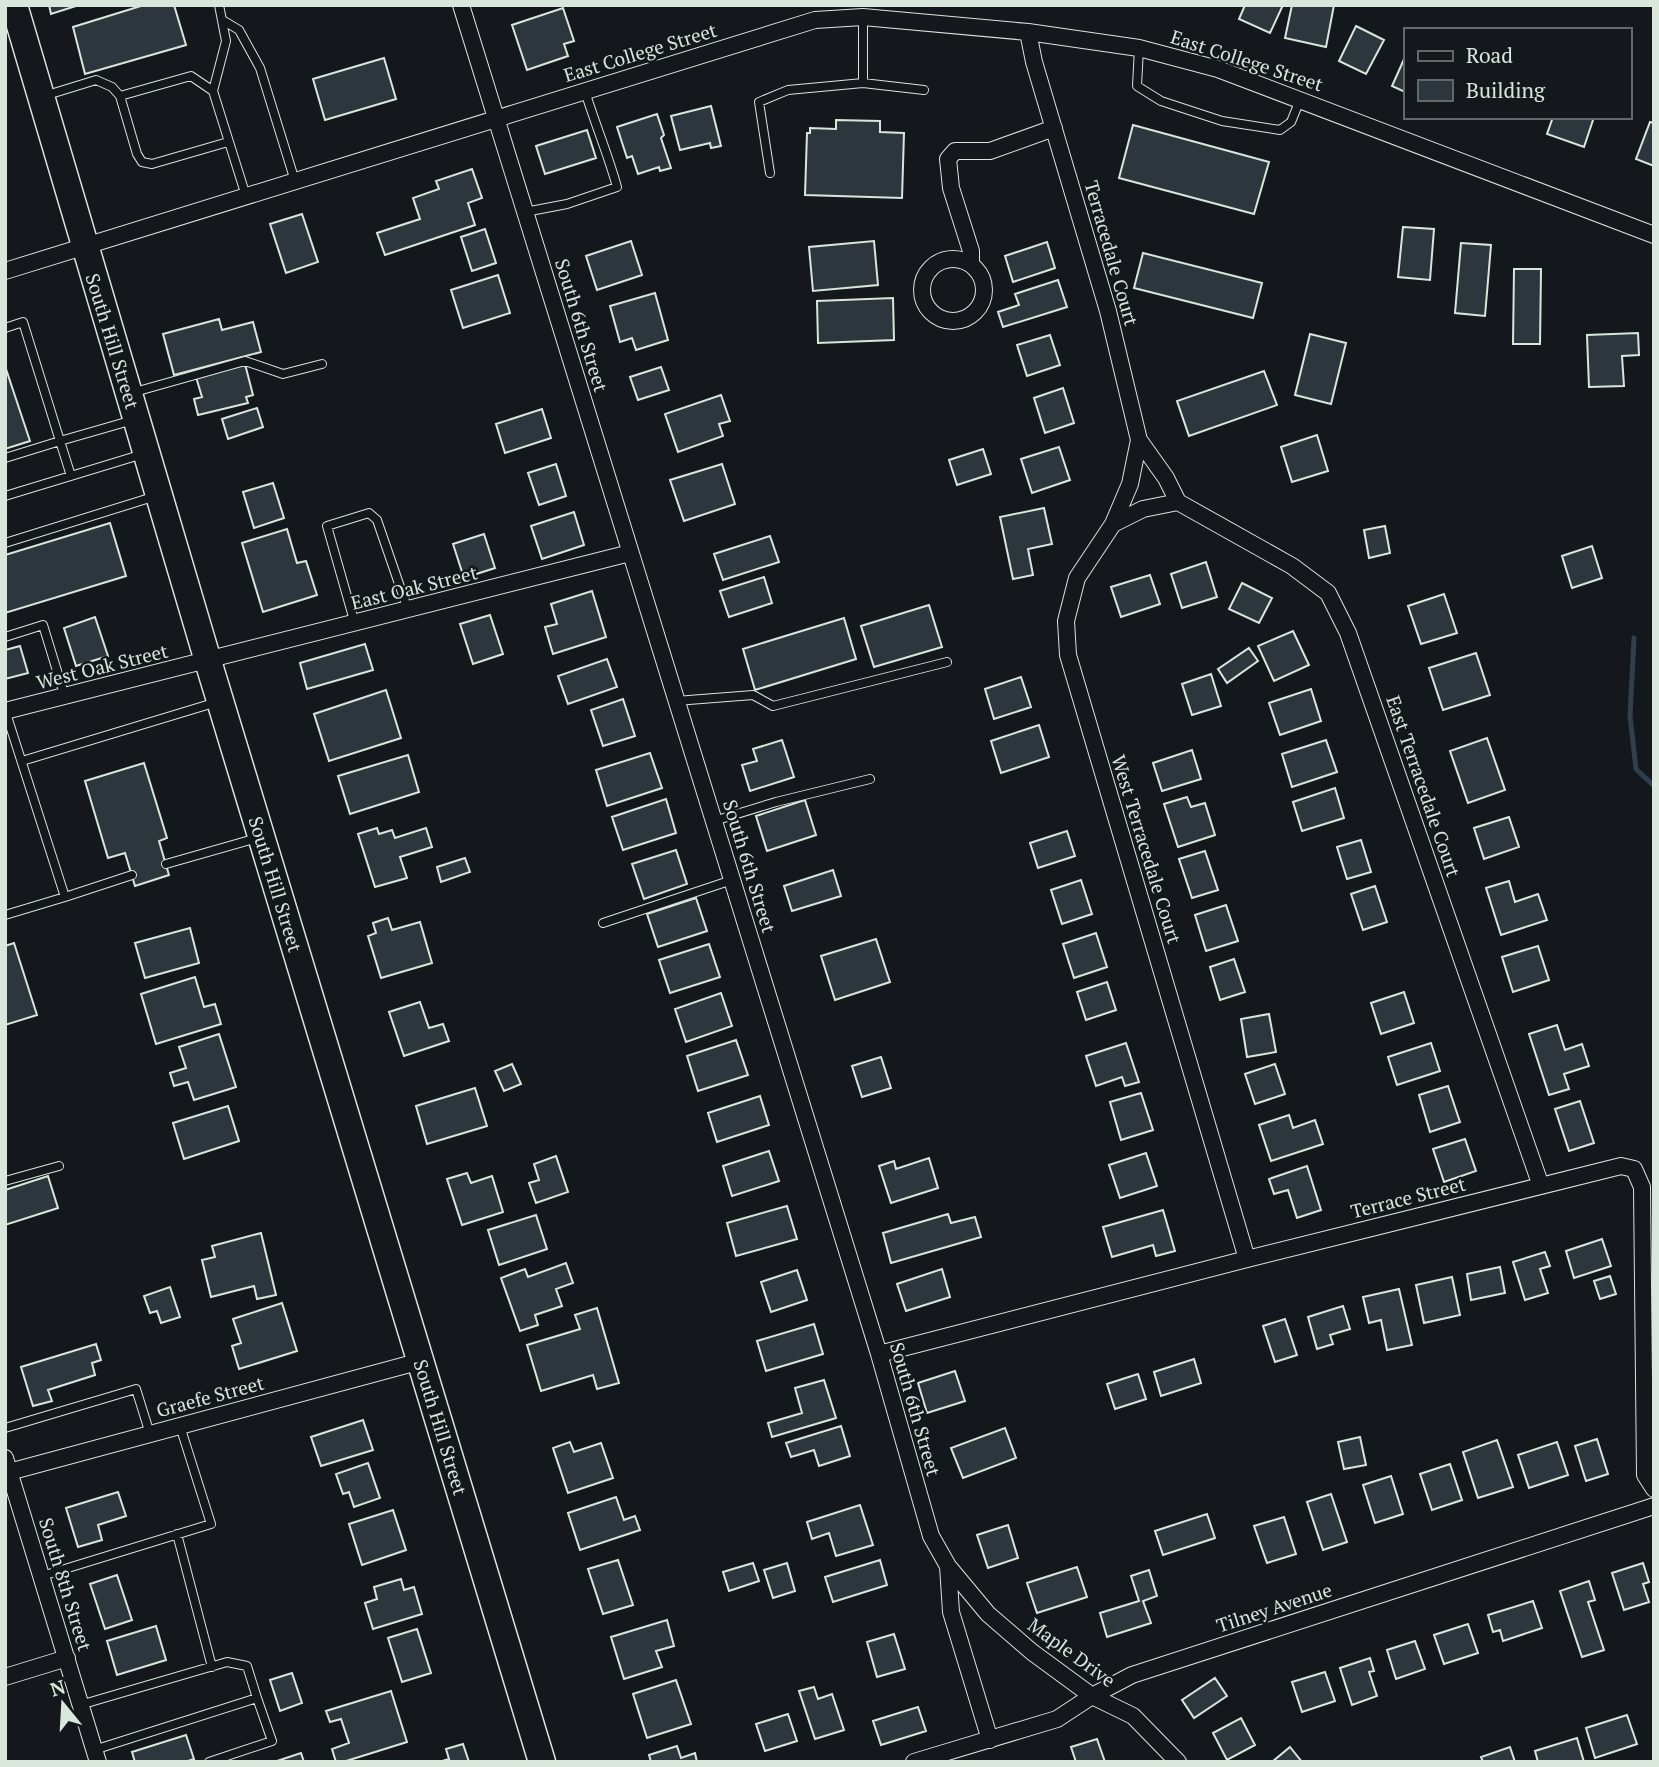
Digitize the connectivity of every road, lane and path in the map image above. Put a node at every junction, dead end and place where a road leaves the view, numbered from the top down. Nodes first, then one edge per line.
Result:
1 (14, 5) edge
2 (219, 5) edge
3 (461, 5) edge
4 (863, 11) edge
5 (224, 21) junction
6 (1028, 32) junction
7 (1139, 48) junction
8 (863, 83) junction
9 (924, 90) dead end
10 (213, 91) junction
11 (585, 91) junction
12 (41, 96) junction
13 (120, 96) junction
14 (1300, 99) junction
15 (496, 118) junction
16 (1054, 128) junction
17 (228, 142) junction
18 (770, 173) dead end
19 (295, 181) junction
20 (246, 196) junction
21 (525, 212) junction
22 (1654, 235) edge
23 (85, 247) junction
24 (971, 264) dead end
25 (5, 271) edge
26 (5, 328) edge
27 (322, 364) dead end
28 (128, 393) junction
29 (136, 419) junction
30 (1139, 440) junction
31 (60, 441) junction
32 (146, 454) junction
33 (5, 458) edge
34 (71, 476) junction
35 (159, 495) junction
36 (5, 496) edge
37 (1178, 502) junction
38 (1113, 524) junction
39 (5, 543) edge
40 (631, 553) junction
41 (408, 610) junction
42 (355, 624) junction
43 (5, 636) edge
44 (208, 661) junction
45 (947, 662) dead end
46 (65, 697) junction
47 (220, 701) junction
48 (676, 701) junction
49 (5, 711) edge
50 (22, 761) junction
51 (870, 779) dead end
52 (714, 821) junction
53 (261, 836) junction
54 (166, 864) dead end
55 (132, 875) dead end
56 (732, 880) junction
57 (65, 897) junction
58 (5, 915) edge
59 (603, 923) dead end
60 (59, 1166) dead end
61 (5, 1181) edge
62 (1541, 1186) junction
63 (1247, 1259) junction
64 (879, 1354) junction
65 (421, 1361) junction
66 (180, 1426) junction
67 (5, 1428) edge
68 (150, 1434) junction
69 (7, 1465) edge
70 (1654, 1489) edge
71 (1654, 1506) edge
72 (177, 1534) junction
73 (948, 1566) junction
74 (42, 1576) junction
75 (66, 1658) junction
76 (212, 1667) junction
77 (5, 1677) edge
78 (1092, 1696) junction
79 (257, 1698) junction
80 (80, 1705) junction
81 (990, 1740) junction
82 (96, 1756) edge
83 (956, 1756) edge
84 (209, 1762) edge
85 (542, 1762) edge
86 (914, 1762) edge
87 (1178, 1762) edge

1 - 12 main road, South Hill Street
2 - 5 lane
3 - 15 street, South 6th Street
4 - 6 street, East College Street
4 - 8 lane
4 - 11 street, East College Street
5 - 10 lane
5 - 19 lane
6 - 7 street, East College Street
6 - 16 street, Terracedale Court
7 - 14 street, East College Street
7 - 14 lane
8 - 9 lane
8 - 18 lane
10 - 13 lane
10 - 17 lane
11 - 15 street, East College Street
11 - 21 lane
12 - 13 lane
12 - 23 main road, South Hill Street
13 - 17 lane
14 - 22 street, East College Street
15 - 19 street, East College Street
15 - 21 street, South 6th Street
16 - 24 street
16 - 30 street, Terracedale Court
17 - 20 lane
19 - 20 street, East College Street
20 - 23 street, East College Street
21 - 40 street, South 6th Street
23 - 25 street, East College Street
23 - 28 main road, South Hill Street
26 - 31 lane
27 - 28 lane
28 - 29 main road, South Hill Street
29 - 31 lane
29 - 32 main road, South Hill Street
30 - 37 street, Terracedale Court
30 - 38 street, West Terracedale Court
31 - 33 lane
31 - 34 lane
32 - 34 lane
32 - 35 main road, South Hill Street
34 - 36 lane
35 - 39 lane
35 - 44 main road, South Hill Street
37 - 38 street
37 - 62 street, East Terracedale Court
38 - 63 street, West Terracedale Court
40 - 41 street, East Oak Street
40 - 48 street, South 6th Street
41 - 42 street, East Oak Street
41 - 42 lane
42 - 44 street, East Oak Street
43 - 46 lane
44 - 46 street, West Oak Street
44 - 47 main road, South Hill Street
45 - 48 lane
46 - 49 street, West Oak Street
47 - 50 lane
47 - 53 main road, South Hill Street
48 - 52 street, South 6th Street
49 - 50 lane
50 - 57 lane
51 - 52 lane
52 - 56 street, South 6th Street
53 - 54 lane
53 - 65 main road, South Hill Street
55 - 57 lane
56 - 59 lane
56 - 64 street, South 6th Street
57 - 58 lane
60 - 61 lane
62 - 63 street, Terrace Street
62 - 70 street, Terrace Street
63 - 64 street, Terrace Street
64 - 73 street, South 6th Street
65 - 66 street, Graefe Street
65 - 85 main road, South Hill Street
66 - 68 street, Graefe Street
66 - 72 lane
67 - 68 lane
68 - 69 street, Graefe Street
69 - 74 street, South 8th Street
71 - 78 street, Tilney Avenue
72 - 74 lane
72 - 76 lane
73 - 78 street, Maple Drive
73 - 81 street, South 6th Street
74 - 75 street, South 8th Street
75 - 77 street
75 - 80 street, South 8th Street
76 - 79 lane
76 - 80 lane
78 - 81 street, Tilney Avenue
78 - 87 street, Maple Drive
79 - 82 lane
79 - 84 lane
80 - 82 street, South 8th Street
81 - 83 street, Tilney Avenue
83 - 86 street, Tilney Avenue

